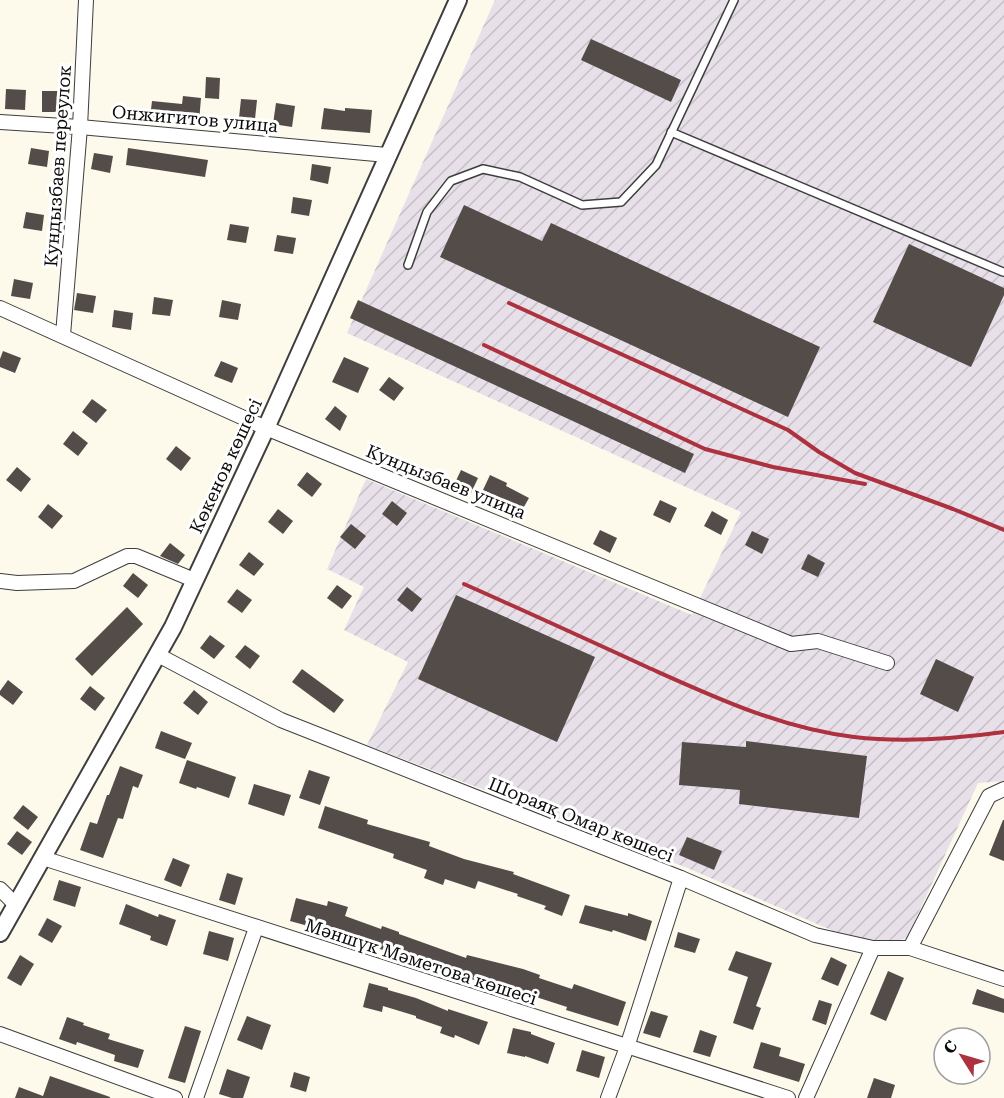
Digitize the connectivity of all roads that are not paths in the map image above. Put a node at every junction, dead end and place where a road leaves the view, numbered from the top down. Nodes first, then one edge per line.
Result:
1 (86, 0) edge
2 (458, 0) edge
3 (735, 0) edge
4 (0, 122) edge
5 (80, 127) junction
6 (671, 132) junction
7 (387, 155) junction
8 (408, 265) dead end
9 (1003, 272) edge
10 (0, 308) edge
11 (63, 335) junction
12 (266, 428) junction
13 (194, 580) junction
14 (0, 581) edge
15 (158, 655) junction
16 (887, 663) dead end
17 (1004, 789) edge
18 (43, 858) junction
19 (681, 878) junction
20 (0, 889) edge
21 (16, 905) junction
22 (256, 928) junction
23 (0, 933) edge
24 (873, 948) junction
25 (910, 948) junction
26 (1004, 980) edge
27 (0, 1034) edge
28 (627, 1047) junction
29 (175, 1098) edge
30 (196, 1098) edge
31 (608, 1098) edge
32 (788, 1098) edge
33 (806, 1098) edge

1 - 5 street, Кундызбаев переулок
2 - 7 street, Көкенов көшесі
3 - 6 lane
4 - 5 street, Онжигитов улица
5 - 7 street, Онжигитов улица
5 - 11 street, Кундызбаев переулок
6 - 8 lane
6 - 9 lane
7 - 12 street, Көкенов көшесі
10 - 11 street, Кундызбаев улица
11 - 12 street, Кундызбаев улица
12 - 13 street, Көкенов көшесі
12 - 16 street, Кундызбаев улица
13 - 14 street
13 - 15 street, Көкенов көшесі
15 - 18 street, Көкенов көшесі
15 - 19 street, Шораяқ Омар көшесі
17 - 25 street
18 - 21 street, Көкенов көшесі
18 - 22 street, Мәншүк Мәметова көшесі
19 - 24 street, Шораяқ Омар көшесі
19 - 28 street
20 - 21 street
21 - 23 street, Көкенов көшесі
22 - 28 street, Мәншүк Мәметова көшесі
22 - 30 street
24 - 25 street, Шораяқ Омар көшесі
24 - 33 street
25 - 26 street, Шораяқ Омар көшесі
27 - 29 street
28 - 31 street
28 - 32 street, Мәншүк Мәметова көшесі

